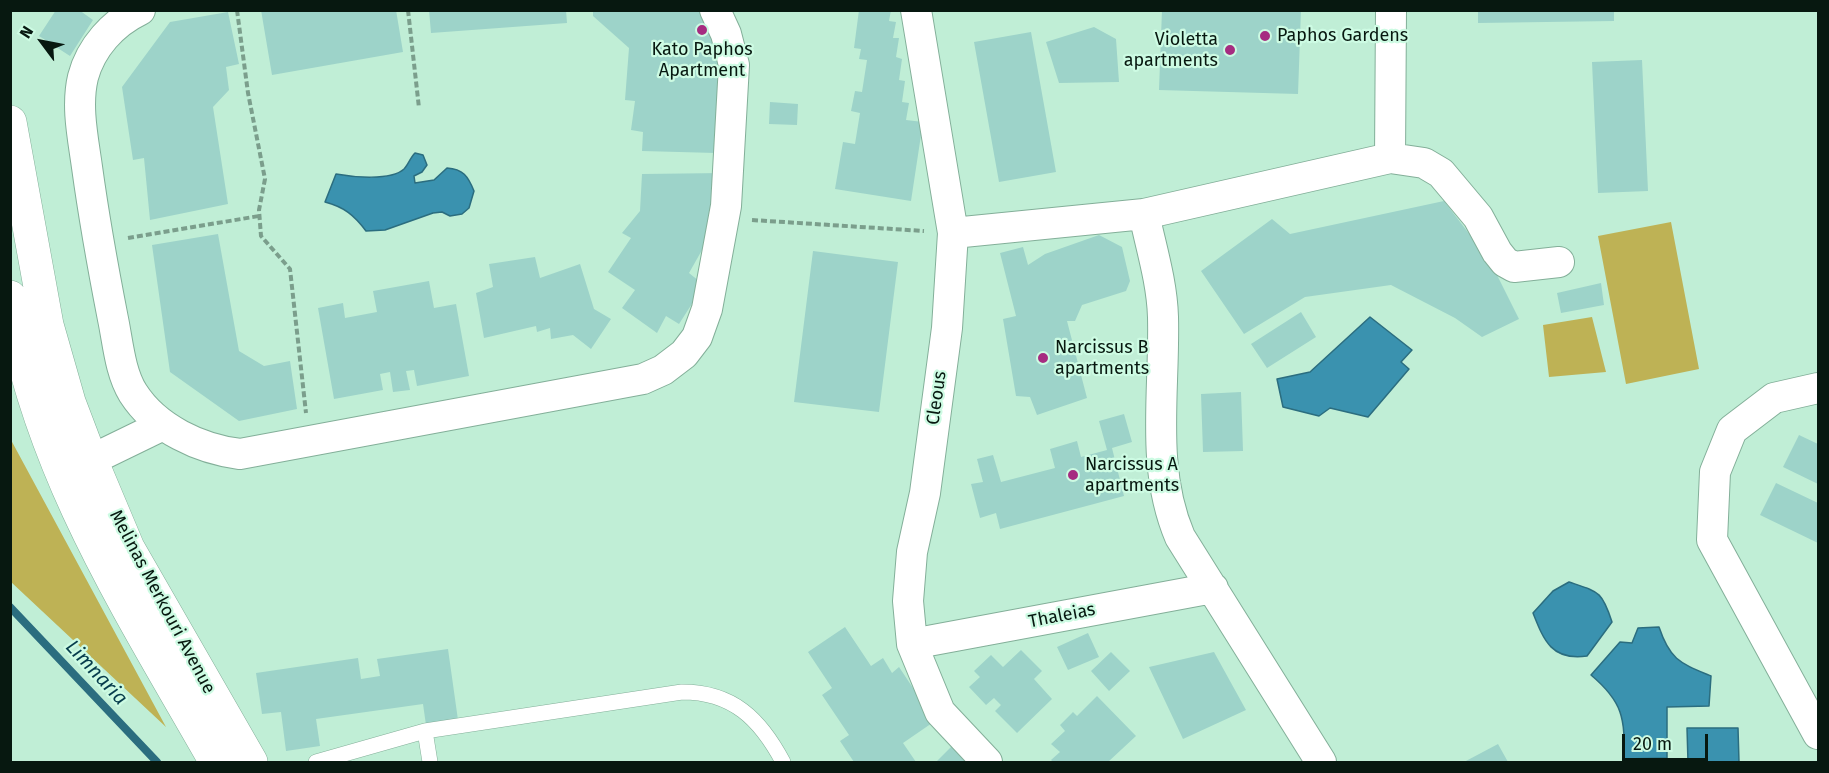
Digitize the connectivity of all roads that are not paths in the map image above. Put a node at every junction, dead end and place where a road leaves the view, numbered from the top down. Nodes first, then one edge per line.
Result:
1 (140, 10) edge
2 (715, 10) edge
3 (916, 10) edge
4 (1391, 10) edge
5 (10, 122) edge
6 (1390, 158) junction
7 (1144, 213) junction
8 (953, 233) junction
9 (1559, 262) dead end
10 (10, 297) edge
11 (1818, 388) edge
12 (163, 425) junction
13 (91, 460) junction
14 (1212, 588) junction
15 (912, 644) junction
16 (424, 731) junction
17 (1818, 734) edge
18 (216, 762) edge
19 (250, 762) edge
20 (316, 762) edge
21 (430, 762) edge
22 (783, 762) edge
23 (987, 762) edge
24 (1321, 762) edge

1 - 12 street
2 - 12 street
3 - 8 street, Cleous
4 - 6 street
5 - 13 main road, Melinas Merkouri Avenue
6 - 7 street
6 - 9 street
7 - 8 street
7 - 14 street
8 - 15 street, Cleous
10 - 18 main road, Melinas Merkouri Avenue
11 - 17 street
12 - 13 street
13 - 19 main road, Melinas Merkouri Avenue
14 - 15 street, Thaleias
14 - 24 street
15 - 23 street, Cleous
16 - 20 lane
16 - 21 lane
16 - 22 lane

